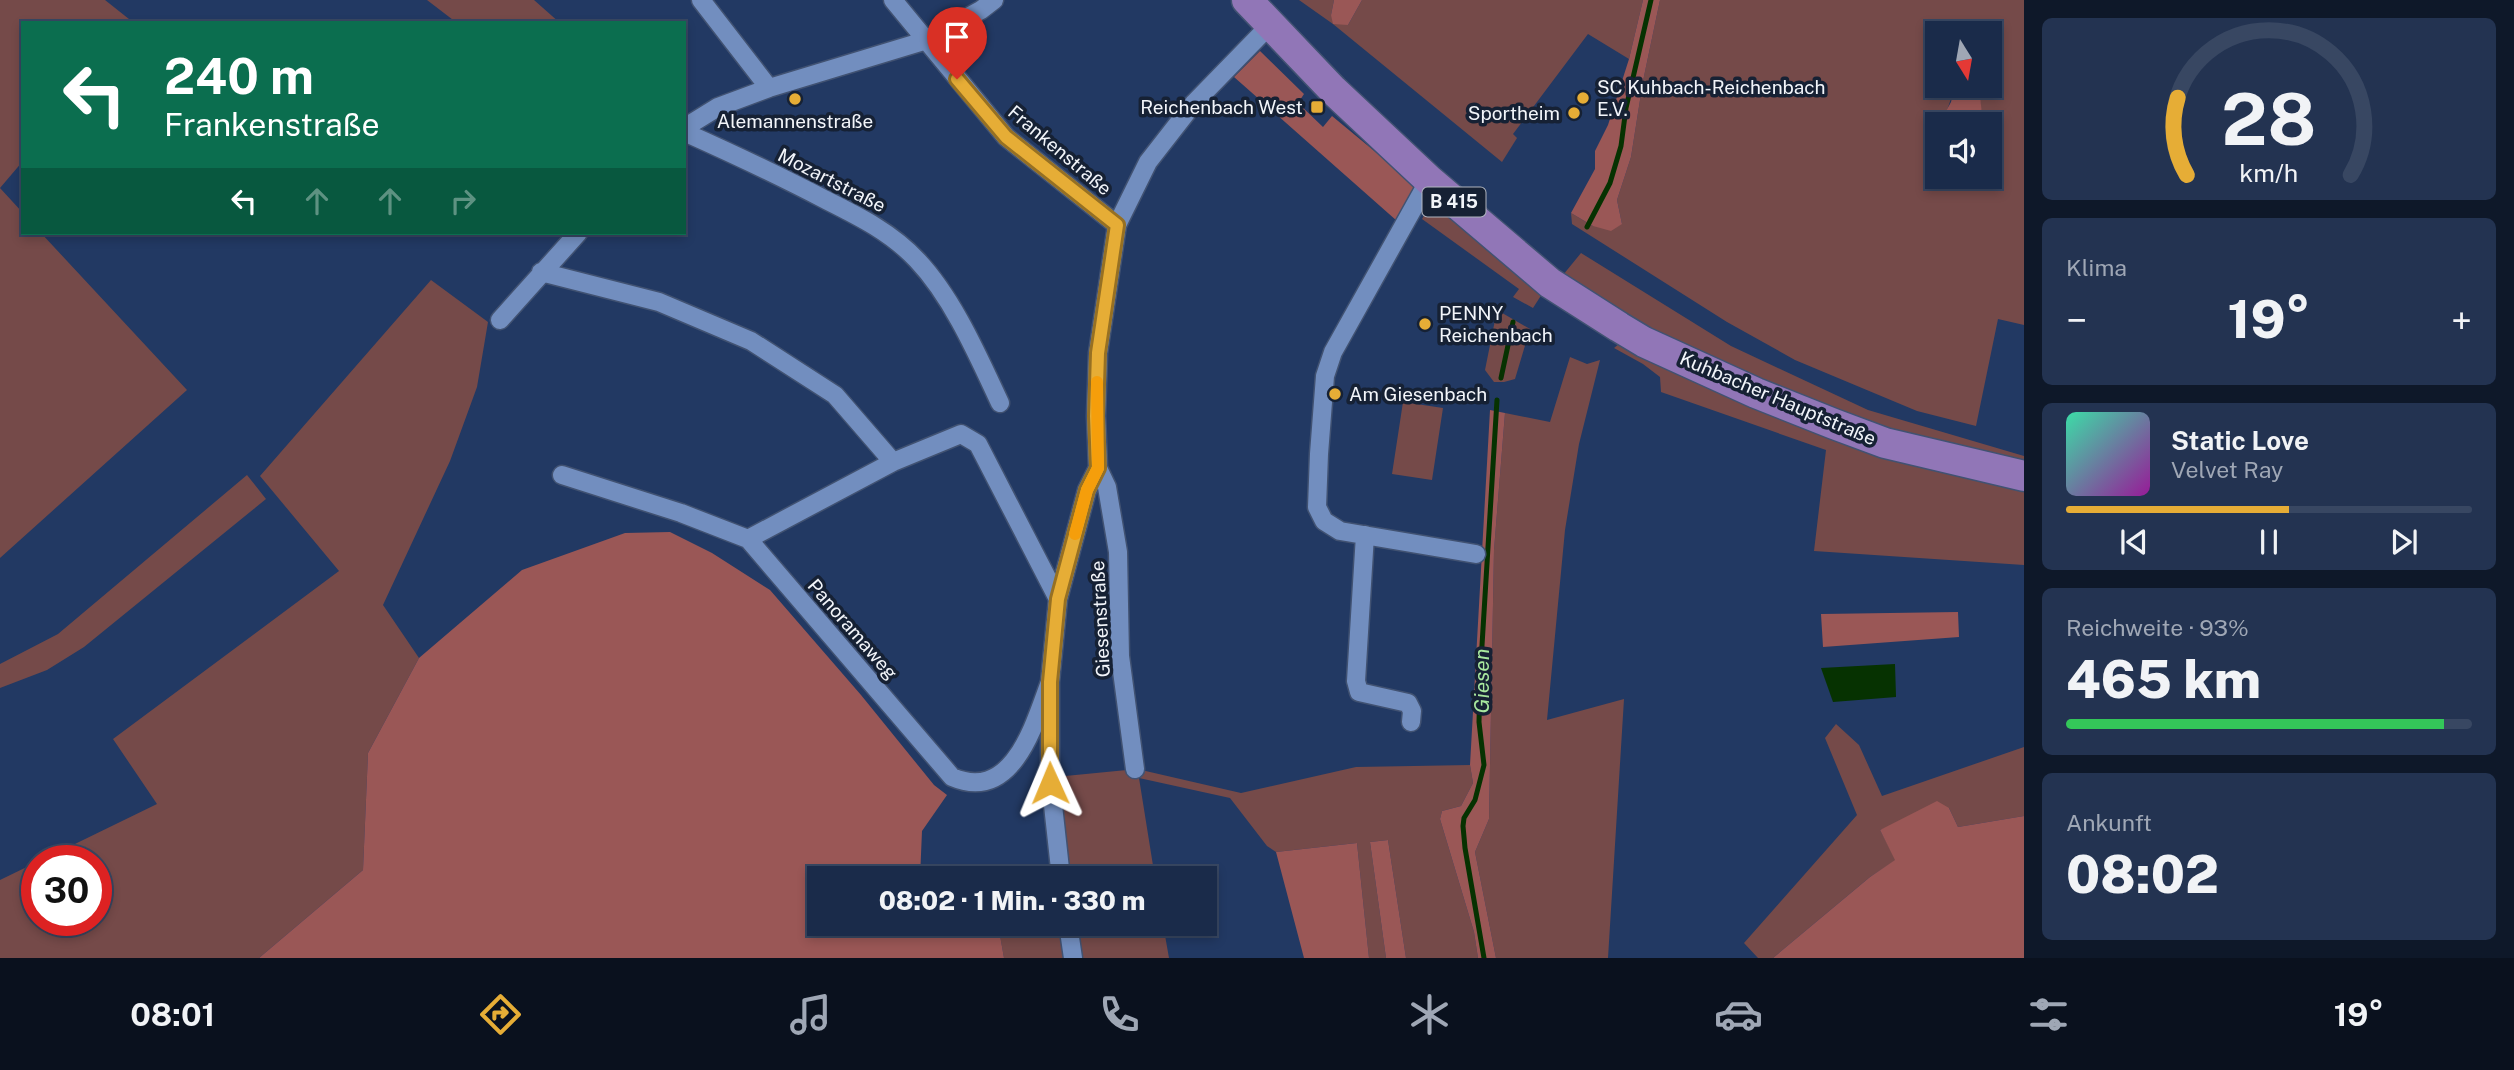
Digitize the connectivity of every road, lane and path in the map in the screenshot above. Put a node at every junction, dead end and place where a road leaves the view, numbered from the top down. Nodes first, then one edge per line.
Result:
1 (701, 0) edge
2 (893, 0) edge
3 (993, 0) edge
4 (1247, 0) edge
5 (1269, 25) junction
6 (924, 41) junction
7 (769, 88) junction
8 (686, 129) edge
9 (686, 131) edge
10 (1429, 180) junction
11 (1117, 225) junction
12 (576, 235) edge
13 (541, 272) junction
14 (500, 320) dead end
15 (1000, 403) dead end
16 (893, 462) junction
17 (1098, 468) junction
18 (562, 475) dead end
19 (2024, 476) edge
20 (1365, 536) junction
21 (748, 539) junction
22 (1476, 554) dead end
23 (1058, 599) junction
24 (1050, 682) junction
25 (1411, 722) dead end
26 (1135, 769) dead end
27 (1060, 866) edge
28 (1070, 936) edge
29 (1073, 958) edge

1 - 7 street
2 - 6 street, Frankenstraße
3 - 6 street
4 - 5 main road, B 415
5 - 10 main road, B 415
5 - 11 street, Giesenstraße
6 - 7 street
6 - 11 street, Frankenstraße
7 - 8 street
9 - 15 street, Mozartstraße
10 - 19 main road, Kuhbacher Hauptstraße / B 415
10 - 20 street
11 - 17 street, Giesenstraße
12 - 13 street
13 - 14 street
13 - 16 street
16 - 21 street
16 - 23 street
17 - 23 street, Giesenstraße
17 - 26 street, Giesenstraße
18 - 21 street, Panoramaweg
20 - 22 street
20 - 25 street
21 - 24 street, Panoramaweg
23 - 24 street, Giesenstraße
24 - 27 street, Giesenstraße
28 - 29 street

